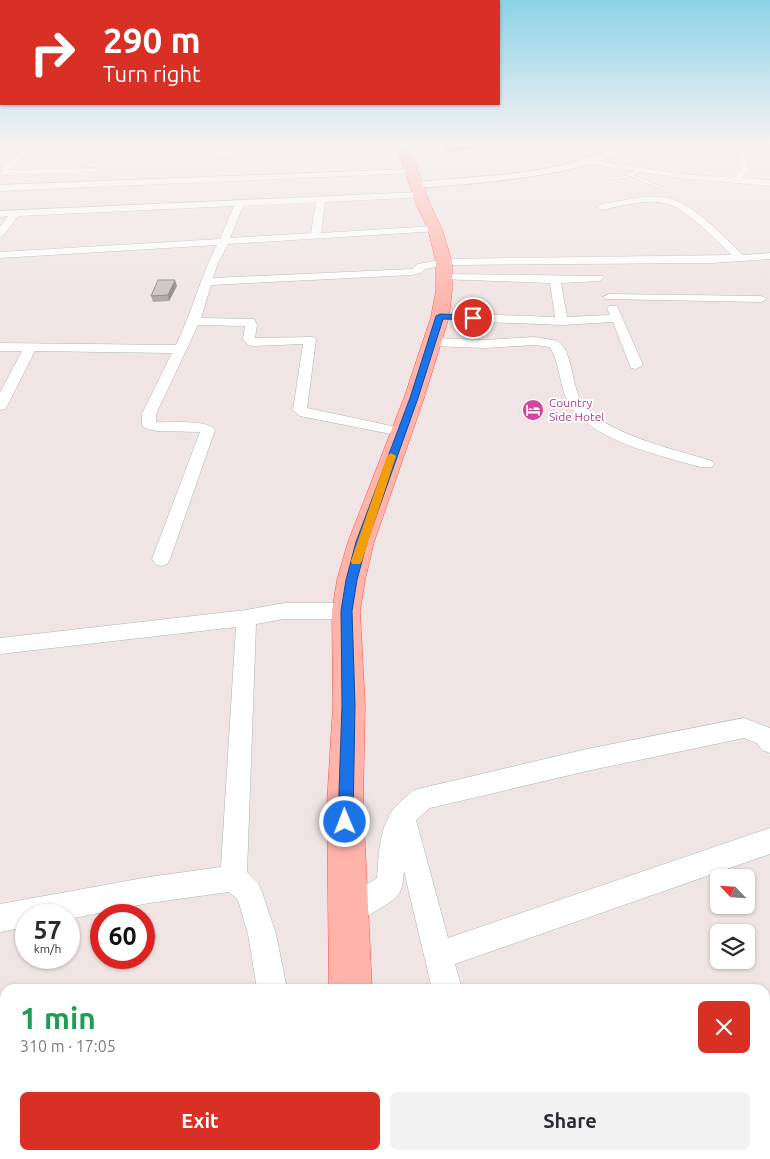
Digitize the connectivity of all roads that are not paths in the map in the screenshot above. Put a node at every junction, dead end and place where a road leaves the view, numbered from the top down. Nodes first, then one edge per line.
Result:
1 (33, 199) edge
2 (423, 199) edge
3 (322, 200) joint
4 (239, 204) junction
5 (602, 207) dead end
6 (0, 214) edge
7 (19, 214) junction
8 (435, 229) junction
9 (0, 234) edge
10 (316, 236) junction
11 (224, 242) junction
12 (0, 255) edge
13 (770, 256) edge
14 (741, 258) junction
15 (590, 260) junction
16 (444, 269) junction
17 (600, 278) junction
18 (555, 280) junction
19 (208, 282) junction
20 (608, 297) junction
21 (761, 299) dead end
22 (440, 316) junction
23 (617, 318) junction
24 (562, 320) junction
25 (194, 321) junction
26 (432, 342) junction
27 (0, 347) edge
28 (30, 348) junction
29 (180, 349) junction
30 (636, 365) dead end
31 (0, 406) edge
32 (401, 432) junction
33 (706, 464) dead end
34 (162, 559) dead end
35 (346, 611) junction
36 (246, 618) junction
37 (0, 646) edge
38 (770, 743) edge
39 (403, 817) junction
40 (770, 842) edge
41 (234, 878) junction
42 (349, 911) junction
43 (0, 918) edge
44 (439, 956) junction
45 (271, 984) edge
46 (351, 984) edge
47 (446, 984) edge

1 - 7 street
2 - 8 main road
3 - 4 street
3 - 10 street
4 - 7 street
4 - 11 street
5 - 14 street
6 - 7 street
7 - 9 street
8 - 10 street
8 - 16 main road
10 - 11 street
11 - 12 street
11 - 19 street
13 - 14 street
14 - 15 street
15 - 16 street
15 - 17 street
16 - 18 street
16 - 19 street
16 - 22 main road
17 - 18 street
17 - 20 street
18 - 24 street
19 - 25 street
20 - 21 street
20 - 23 street
22 - 24 street
22 - 26 main road
23 - 24 street
23 - 30 street
25 - 29 street
25 - 32 street
26 - 32 main road
26 - 33 street
27 - 28 street
28 - 29 street
28 - 31 street
29 - 34 street
32 - 35 main road
35 - 36 street
35 - 42 main road
36 - 37 street
36 - 41 street
38 - 39 street
39 - 42 street
39 - 44 street
40 - 44 street
41 - 43 street
41 - 45 street
42 - 46 main road
44 - 47 street

